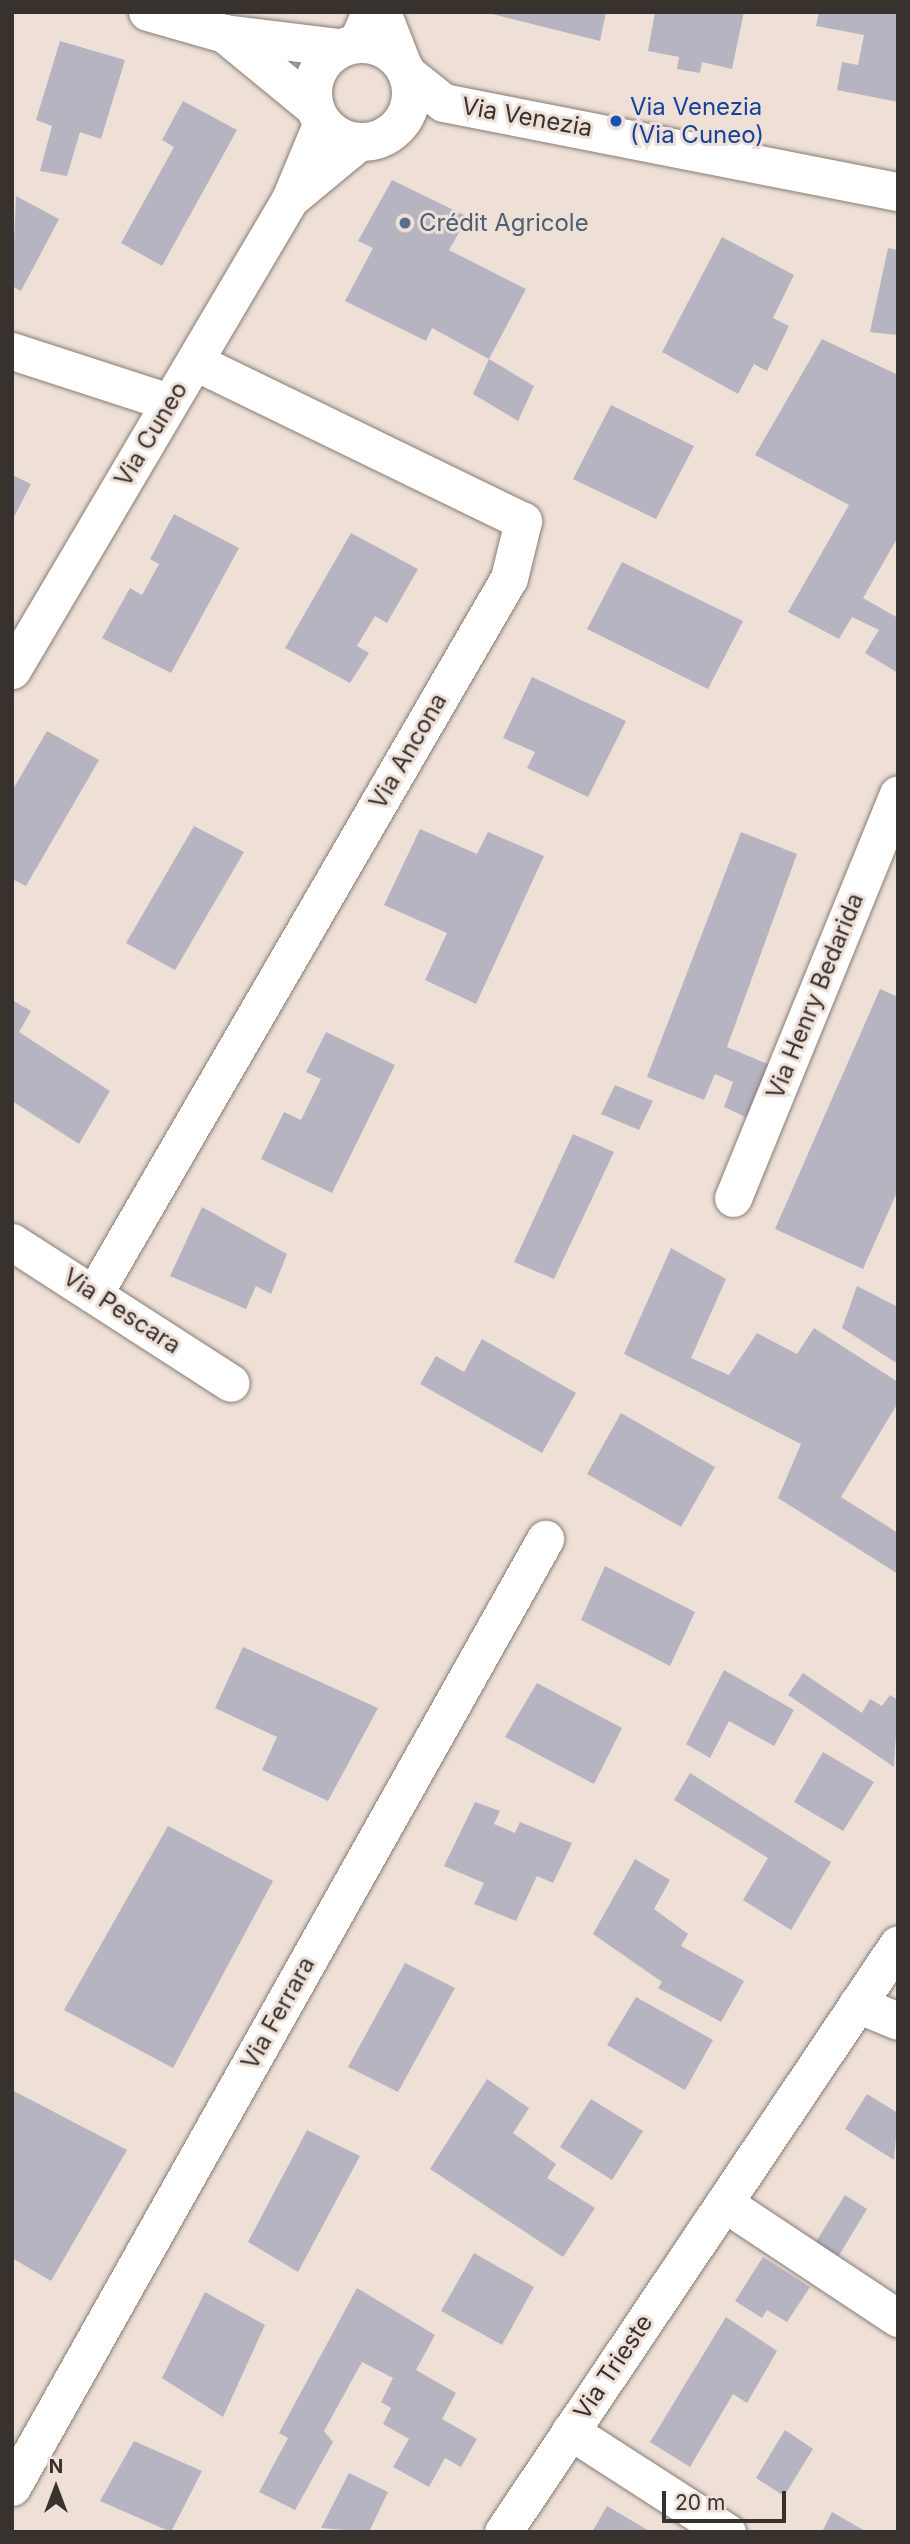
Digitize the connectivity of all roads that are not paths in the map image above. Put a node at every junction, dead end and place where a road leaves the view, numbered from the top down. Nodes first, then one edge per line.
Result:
1 (148, 12) edge
2 (382, 12) edge
3 (225, 34) junction
4 (355, 35) edge
5 (406, 70) junction
6 (444, 103) junction
7 (318, 114) junction
8 (406, 117) junction
9 (359, 142) junction
10 (898, 192) edge
11 (290, 199) junction
12 (12, 351) edge
13 (195, 362) junction
14 (169, 402) junction
15 (12, 670) edge
16 (898, 794) edge
17 (733, 1198) dead end
18 (12, 1242) edge
19 (95, 1292) junction
20 (231, 1383) dead end
21 (545, 1539) dead end
22 (898, 1944) edge
23 (858, 2004) junction
24 (898, 2021) edge
25 (724, 2203) junction
26 (898, 2318) edge
27 (570, 2431) junction
28 (12, 2487) edge
29 (503, 2532) edge
30 (727, 2532) edge

1 - 3 street, Via Venezia
2 - 5 street
3 - 4 street, Via Venezia
3 - 7 street, Via Venezia
4 - 5 street, Via Venezia
4 - 7 street
5 - 6 street, Via Venezia
5 - 8 street
6 - 8 street, Via Venezia
6 - 10 street, Via Venezia
7 - 9 street, Via Venezia
7 - 11 street, Via Cuneo
8 - 9 street, Via Venezia
9 - 11 street, Via Cuneo
11 - 13 street, Via Cuneo
12 - 14 street
13 - 14 street, Via Cuneo
13 - 19 street, Via Ancona
14 - 15 street, Via Cuneo
16 - 17 street, Via Henry Bedarida
18 - 19 street, Via Pescara
19 - 20 street, Via Pescara
21 - 28 street, Via Ferrara
22 - 23 street, Via Trieste
23 - 24 street
23 - 25 street, Via Trieste
25 - 26 street
25 - 27 street, Via Trieste
27 - 29 street, Via Trieste
27 - 30 street

